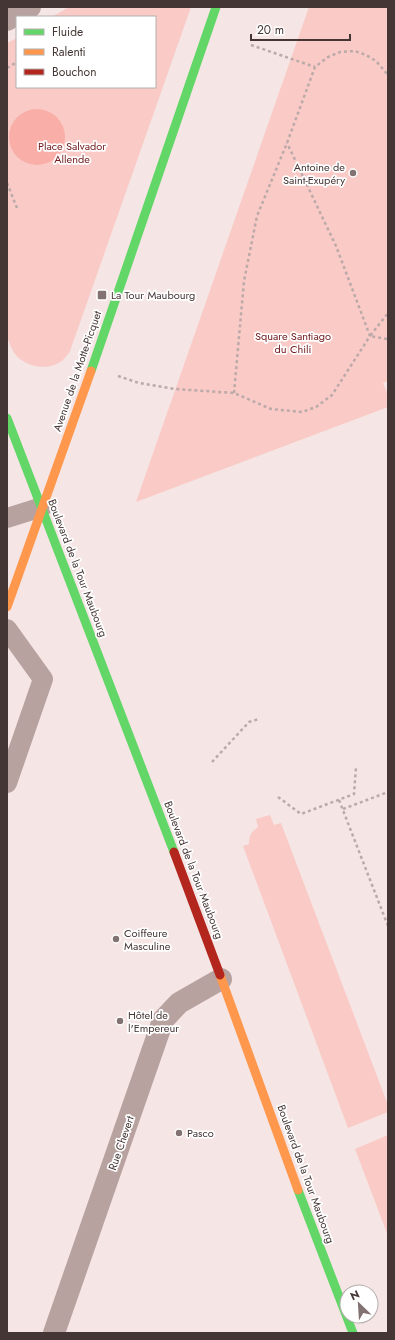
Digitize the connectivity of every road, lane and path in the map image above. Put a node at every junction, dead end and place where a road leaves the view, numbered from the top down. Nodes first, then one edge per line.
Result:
1 (30, 7) edge
2 (216, 7) edge
3 (7, 20) edge
4 (251, 45) dead end
5 (16, 63) edge
6 (315, 67) junction
7 (7, 68) edge
8 (388, 76) edge
9 (287, 143) junction
10 (7, 183) edge
11 (17, 208) dead end
12 (388, 313) edge
13 (370, 336) junction
14 (387, 339) dead end
15 (116, 376) dead end
16 (234, 393) junction
17 (7, 418) edge
18 (42, 507) junction
19 (7, 518) edge
20 (7, 607) edge
21 (7, 629) edge
22 (259, 719) dead end
23 (212, 762) dead end
24 (356, 767) dead end
25 (7, 783) edge
26 (388, 792) edge
27 (278, 797) dead end
28 (340, 800) junction
29 (343, 809) junction
30 (388, 926) edge
31 (221, 979) junction
32 (54, 1333) edge
33 (353, 1333) edge

1 - 3 street
2 - 18 street, Avenue de la Motte-Picquet
4 - 6 path
5 - 7 path
6 - 8 path
6 - 9 path
9 - 13 path
9 - 16 path
10 - 11 path
12 - 13 path
13 - 14 path
13 - 16 path
15 - 16 path
17 - 18 street, Boulevard de la Tour Maubourg
18 - 19 lane
18 - 20 street, Avenue de la Motte-Picquet
18 - 31 street, Boulevard de la Tour Maubourg
21 - 25 lane
22 - 23 path
24 - 28 path
26 - 29 path
27 - 28 path
28 - 29 path
29 - 30 path
31 - 32 street, Rue Chevert
31 - 33 street, Boulevard de la Tour Maubourg

